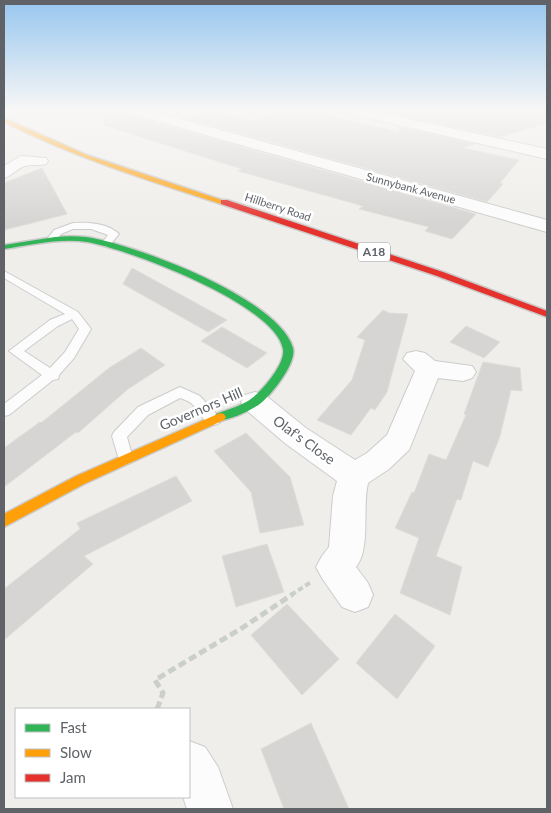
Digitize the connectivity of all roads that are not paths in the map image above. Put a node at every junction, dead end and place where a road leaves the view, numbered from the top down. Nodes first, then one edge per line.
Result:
1 (66, 148) edge
2 (267, 148) edge
3 (521, 148) edge
4 (547, 154) edge
5 (40, 161) dead end
6 (4, 173) edge
7 (547, 226) edge
8 (4, 247) edge
9 (4, 274) edge
10 (74, 314) junction
11 (547, 314) edge
12 (463, 372) dead end
13 (53, 376) junction
14 (255, 402) junction
15 (4, 411) edge
16 (213, 420) junction
17 (125, 459) junction
18 (354, 476) junction
19 (4, 521) edge
20 (355, 595) dead end
21 (190, 765) edge
22 (210, 809) edge

1 - 11 main road, Hillberry Road / A18
2 - 7 street, Sunnybank Avenue
3 - 4 street
5 - 6 street
8 - 14 main road, Governors Hill
9 - 10 lane
10 - 13 lane
10 - 13 lane
12 - 18 street
13 - 15 lane
14 - 16 main road, Governors Hill
14 - 18 street, Olaf's Close
16 - 17 main road, Governors Hill
16 - 17 lane
17 - 19 main road, Governors Hill
18 - 20 street
21 - 22 street

